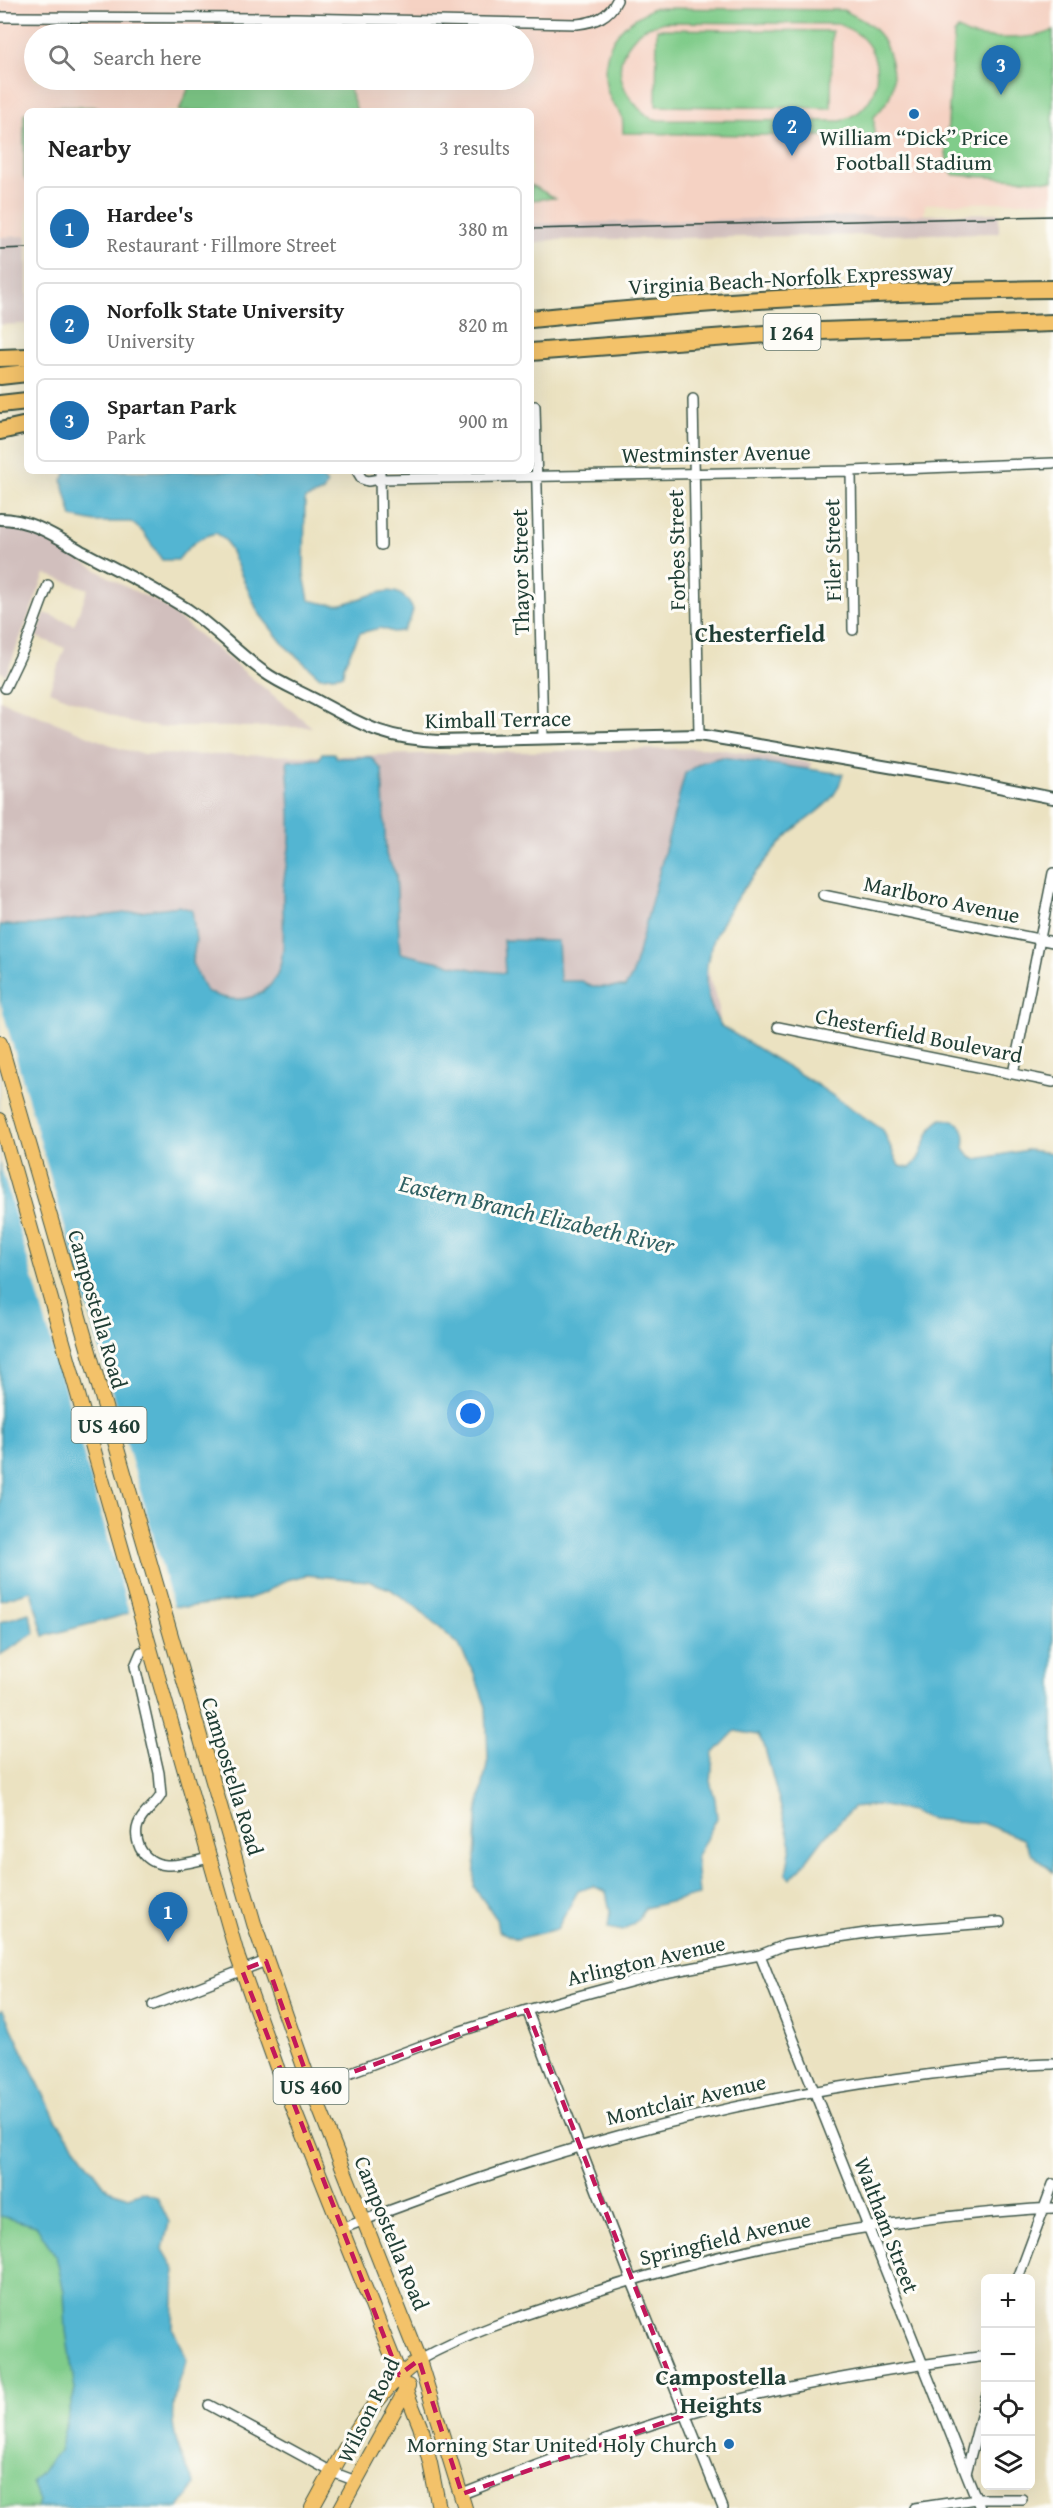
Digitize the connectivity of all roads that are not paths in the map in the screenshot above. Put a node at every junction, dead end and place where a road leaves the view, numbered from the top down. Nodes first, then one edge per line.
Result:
1 (617, 0) edge
2 (0, 17) edge
3 (1053, 289) edge
4 (534, 319) edge
5 (1053, 323) edge
6 (534, 352) edge
7 (24, 357) edge
8 (0, 358) edge
9 (24, 373) edge
10 (0, 376) edge
11 (693, 399) dead end
12 (24, 401) edge
13 (0, 404) edge
14 (535, 406) dead end
15 (24, 426) edge
16 (0, 431) edge
17 (1053, 463) edge
18 (851, 471) junction
19 (359, 474) edge
20 (694, 474) junction
21 (380, 475) edge
22 (460, 475) edge
23 (537, 477) junction
24 (0, 519) edge
25 (381, 545) dead end
26 (48, 585) dead end
27 (853, 630) dead end
28 (5, 688) dead end
29 (699, 735) junction
30 (543, 737) junction
31 (1053, 798) edge
32 (1053, 873) edge
33 (823, 895) dead end
34 (1040, 939) junction
35 (1053, 942) edge
36 (778, 1027) dead end
37 (0, 1043) edge
38 (1013, 1074) junction
39 (1053, 1082) edge
40 (0, 1120) edge
41 (141, 1652) dead end
42 (209, 1858) junction
43 (1000, 1922) dead end
44 (760, 1955) junction
45 (266, 1961) junction
46 (242, 1970) junction
47 (153, 2005) dead end
48 (527, 2010) junction
49 (1053, 2064) edge
50 (311, 2087) junction
51 (813, 2091) junction
52 (579, 2146) junction
53 (1053, 2184) edge
54 (1048, 2209) edge
55 (365, 2220) junction
56 (341, 2229) junction
57 (868, 2229) junction
58 (1020, 2274) edge
59 (631, 2279) junction
60 (981, 2357) edge
61 (419, 2360) junction
62 (921, 2364) junction
63 (399, 2375) junction
64 (406, 2391) junction
65 (209, 2405) dead end
66 (685, 2415) junction
67 (981, 2416) edge
68 (332, 2472) junction
69 (966, 2473) junction
70 (356, 2481) junction
71 (1022, 2499) dead end
72 (463, 2501) edge
73 (978, 2503) edge
74 (312, 2508) edge
75 (341, 2508) edge
76 (439, 2508) edge
77 (723, 2508) edge
78 (915, 2508) edge

1 - 2 street
3 - 4 highway, Virginia Beach-Norfolk Expressway / I 264
5 - 6 highway, I 264
7 - 8 highway
9 - 10 highway
11 - 20 street, Forbes Street
12 - 13 highway
14 - 23 street, Thayor Street
15 - 16 highway
17 - 18 street, Westminster Avenue
18 - 20 street, Westminster Avenue
18 - 27 street, Filer Street
19 - 21 street, Westminster Avenue
20 - 23 street, Westminster Avenue
20 - 29 street, Forbes Street
21 - 22 street, Westminster Avenue
21 - 25 street
22 - 23 street, Westminster Avenue
23 - 30 street, Thayor Street
24 - 30 street, Kimball Terrace
26 - 28 street
29 - 30 street, Kimball Terrace
29 - 31 street, Kimball Terrace
32 - 34 street
33 - 34 street, Marlboro Avenue
34 - 35 street, Marlboro Avenue
34 - 38 street
36 - 38 street, Chesterfield Boulevard
37 - 45 main road, Campostella Road / US 460
38 - 39 street, Chesterfield Boulevard
40 - 42 main road, Campostella Road / US 460
41 - 42 street
42 - 46 main road, Campostella Road / US 460
43 - 44 street, Arlington Avenue
44 - 48 street, Arlington Avenue
44 - 51 street, Waltham Street
45 - 46 street
45 - 50 main road, Campostella Road / US 460
46 - 47 street
46 - 56 main road, Campostella Road / US 460
48 - 50 street, Arlington Avenue
48 - 52 street
49 - 51 street, Montclair Avenue
50 - 55 main road, Campostella Road / US 460
51 - 52 street, Montclair Avenue
51 - 57 street, Waltham Street
52 - 55 street, Montclair Avenue
52 - 59 street
53 - 54 street
54 - 57 street, Springfield Avenue
54 - 58 street
55 - 56 street, Montclair Avenue
55 - 61 main road, Campostella Road / US 460
56 - 63 main road, Campostella Road / US 460
57 - 59 street, Springfield Avenue
57 - 62 street, Waltham Street
59 - 61 street, Springfield Avenue
59 - 66 street
60 - 62 street
61 - 63 main road, Wilson Road
61 - 64 main road, Wilson Road
61 - 72 main road, Campostella Road
62 - 66 street
62 - 69 street, Waltham Street
63 - 64 main road, Campostella Road
63 - 68 main road, Wilson Road
64 - 70 main road, Wilson Road
64 - 76 main road, Campostella Road
65 - 68 street
66 - 72 street
66 - 77 street
67 - 69 street
68 - 70 street
68 - 74 main road, Wilson Road
69 - 73 street, Waltham Street
70 - 75 main road, Wilson Road
71 - 73 street
73 - 78 street

